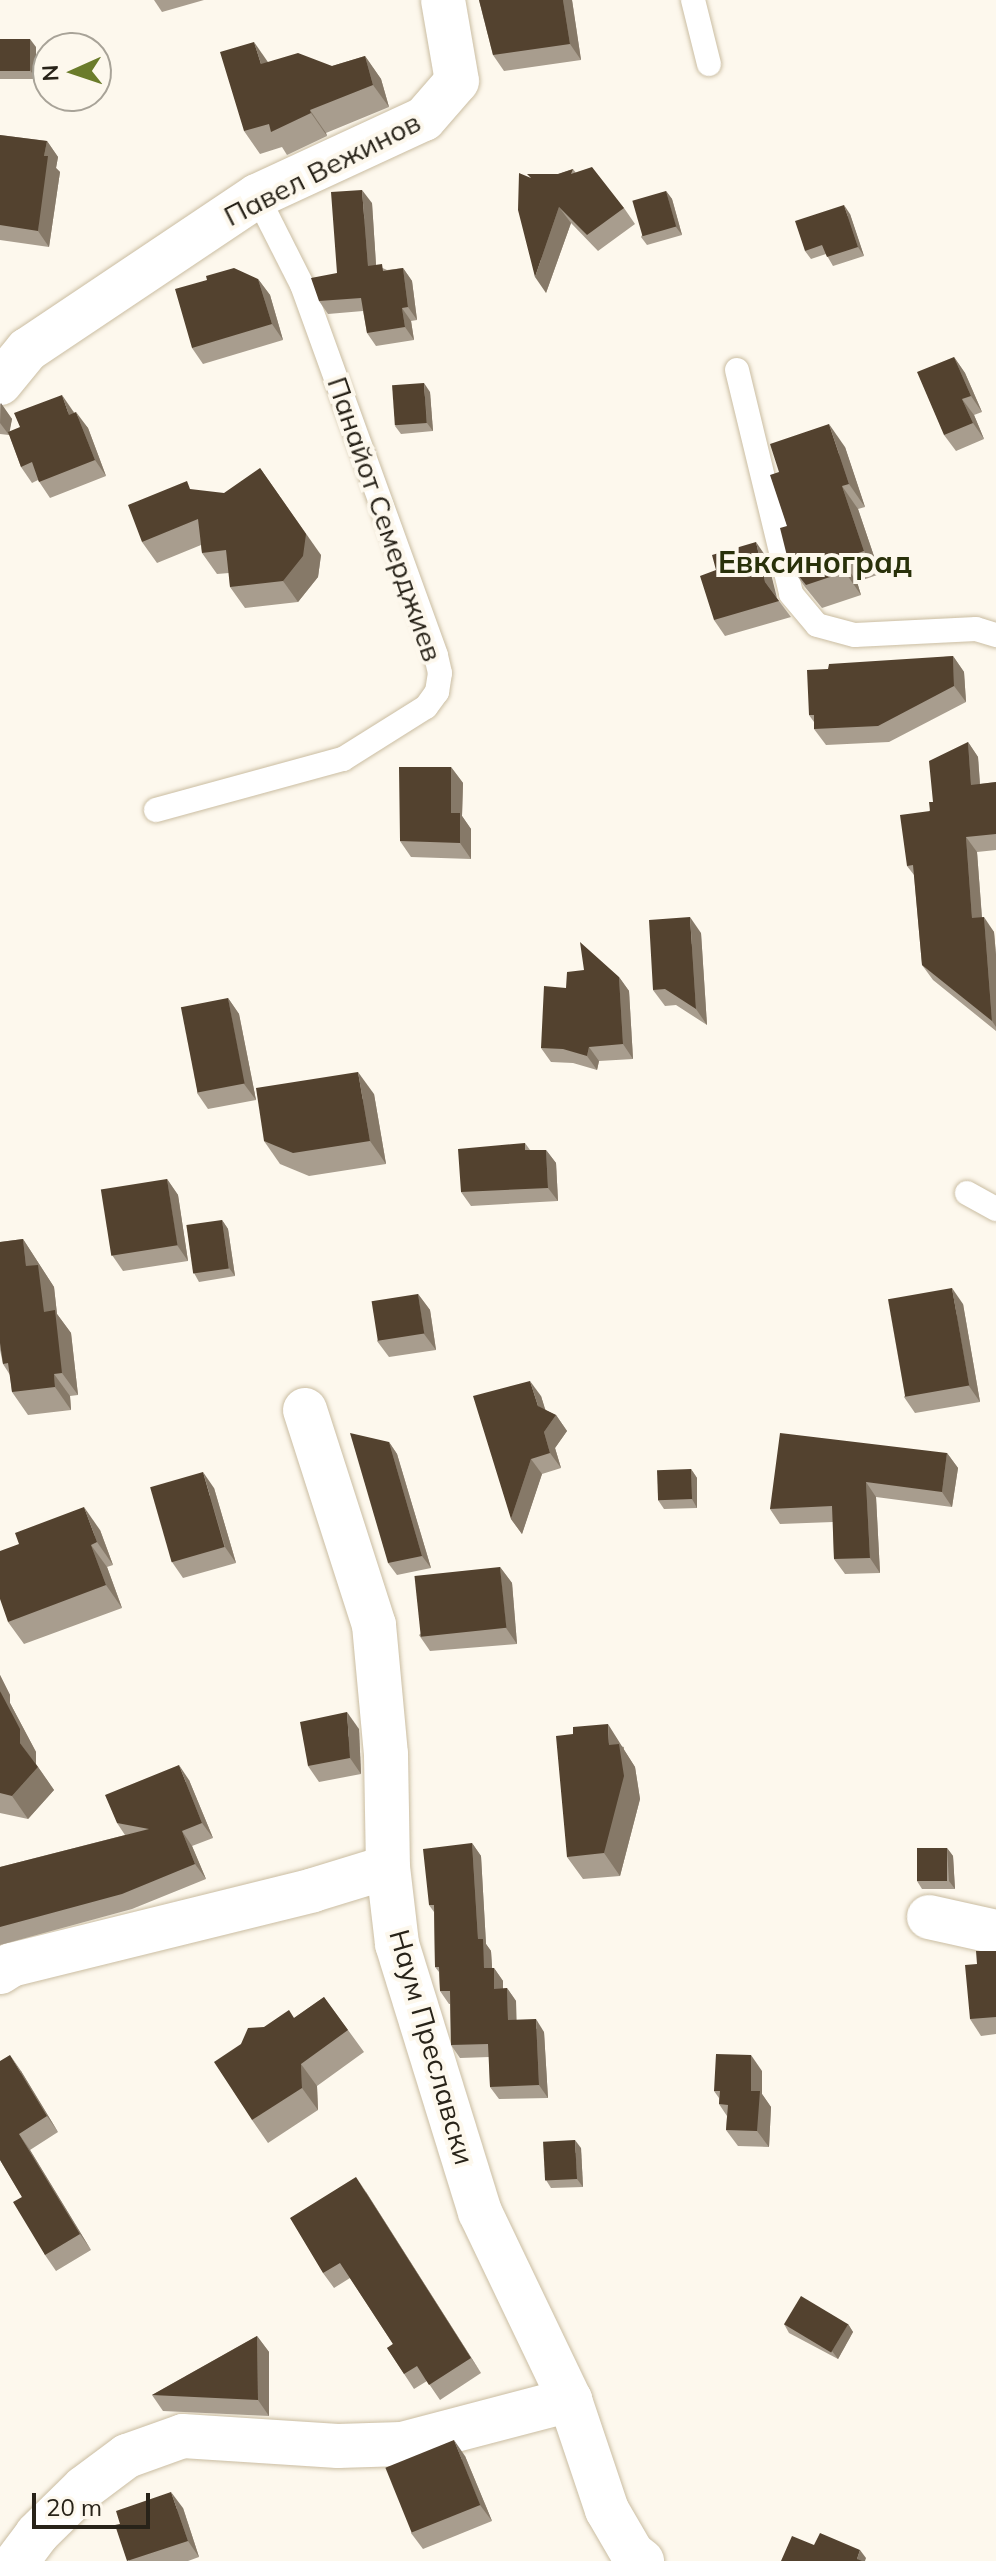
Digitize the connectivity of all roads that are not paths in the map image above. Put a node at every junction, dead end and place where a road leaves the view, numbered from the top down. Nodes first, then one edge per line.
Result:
1 (443, 0) edge
2 (693, 0) edge
3 (709, 64) dead end
4 (257, 196) junction
5 (737, 370) dead end
6 (0, 383) edge
7 (996, 635) edge
8 (156, 810) dead end
9 (967, 1193) dead end
10 (996, 1209) edge
11 (305, 1410) dead end
12 (388, 1867) junction
13 (929, 1917) dead end
14 (996, 1932) edge
15 (0, 1972) edge
16 (570, 2400) junction
17 (17, 2561) edge
18 (642, 2561) edge

1 - 4 street, Павел Вежинов
2 - 3 lane
4 - 6 street, Павел Вежинов
4 - 8 lane, Панайот Семерджиев
5 - 7 lane
9 - 10 lane
11 - 12 street, Наум Преславски
12 - 15 street
12 - 16 street, Наум Преславски
13 - 14 street
16 - 17 street
16 - 18 street, Наум Преславски

